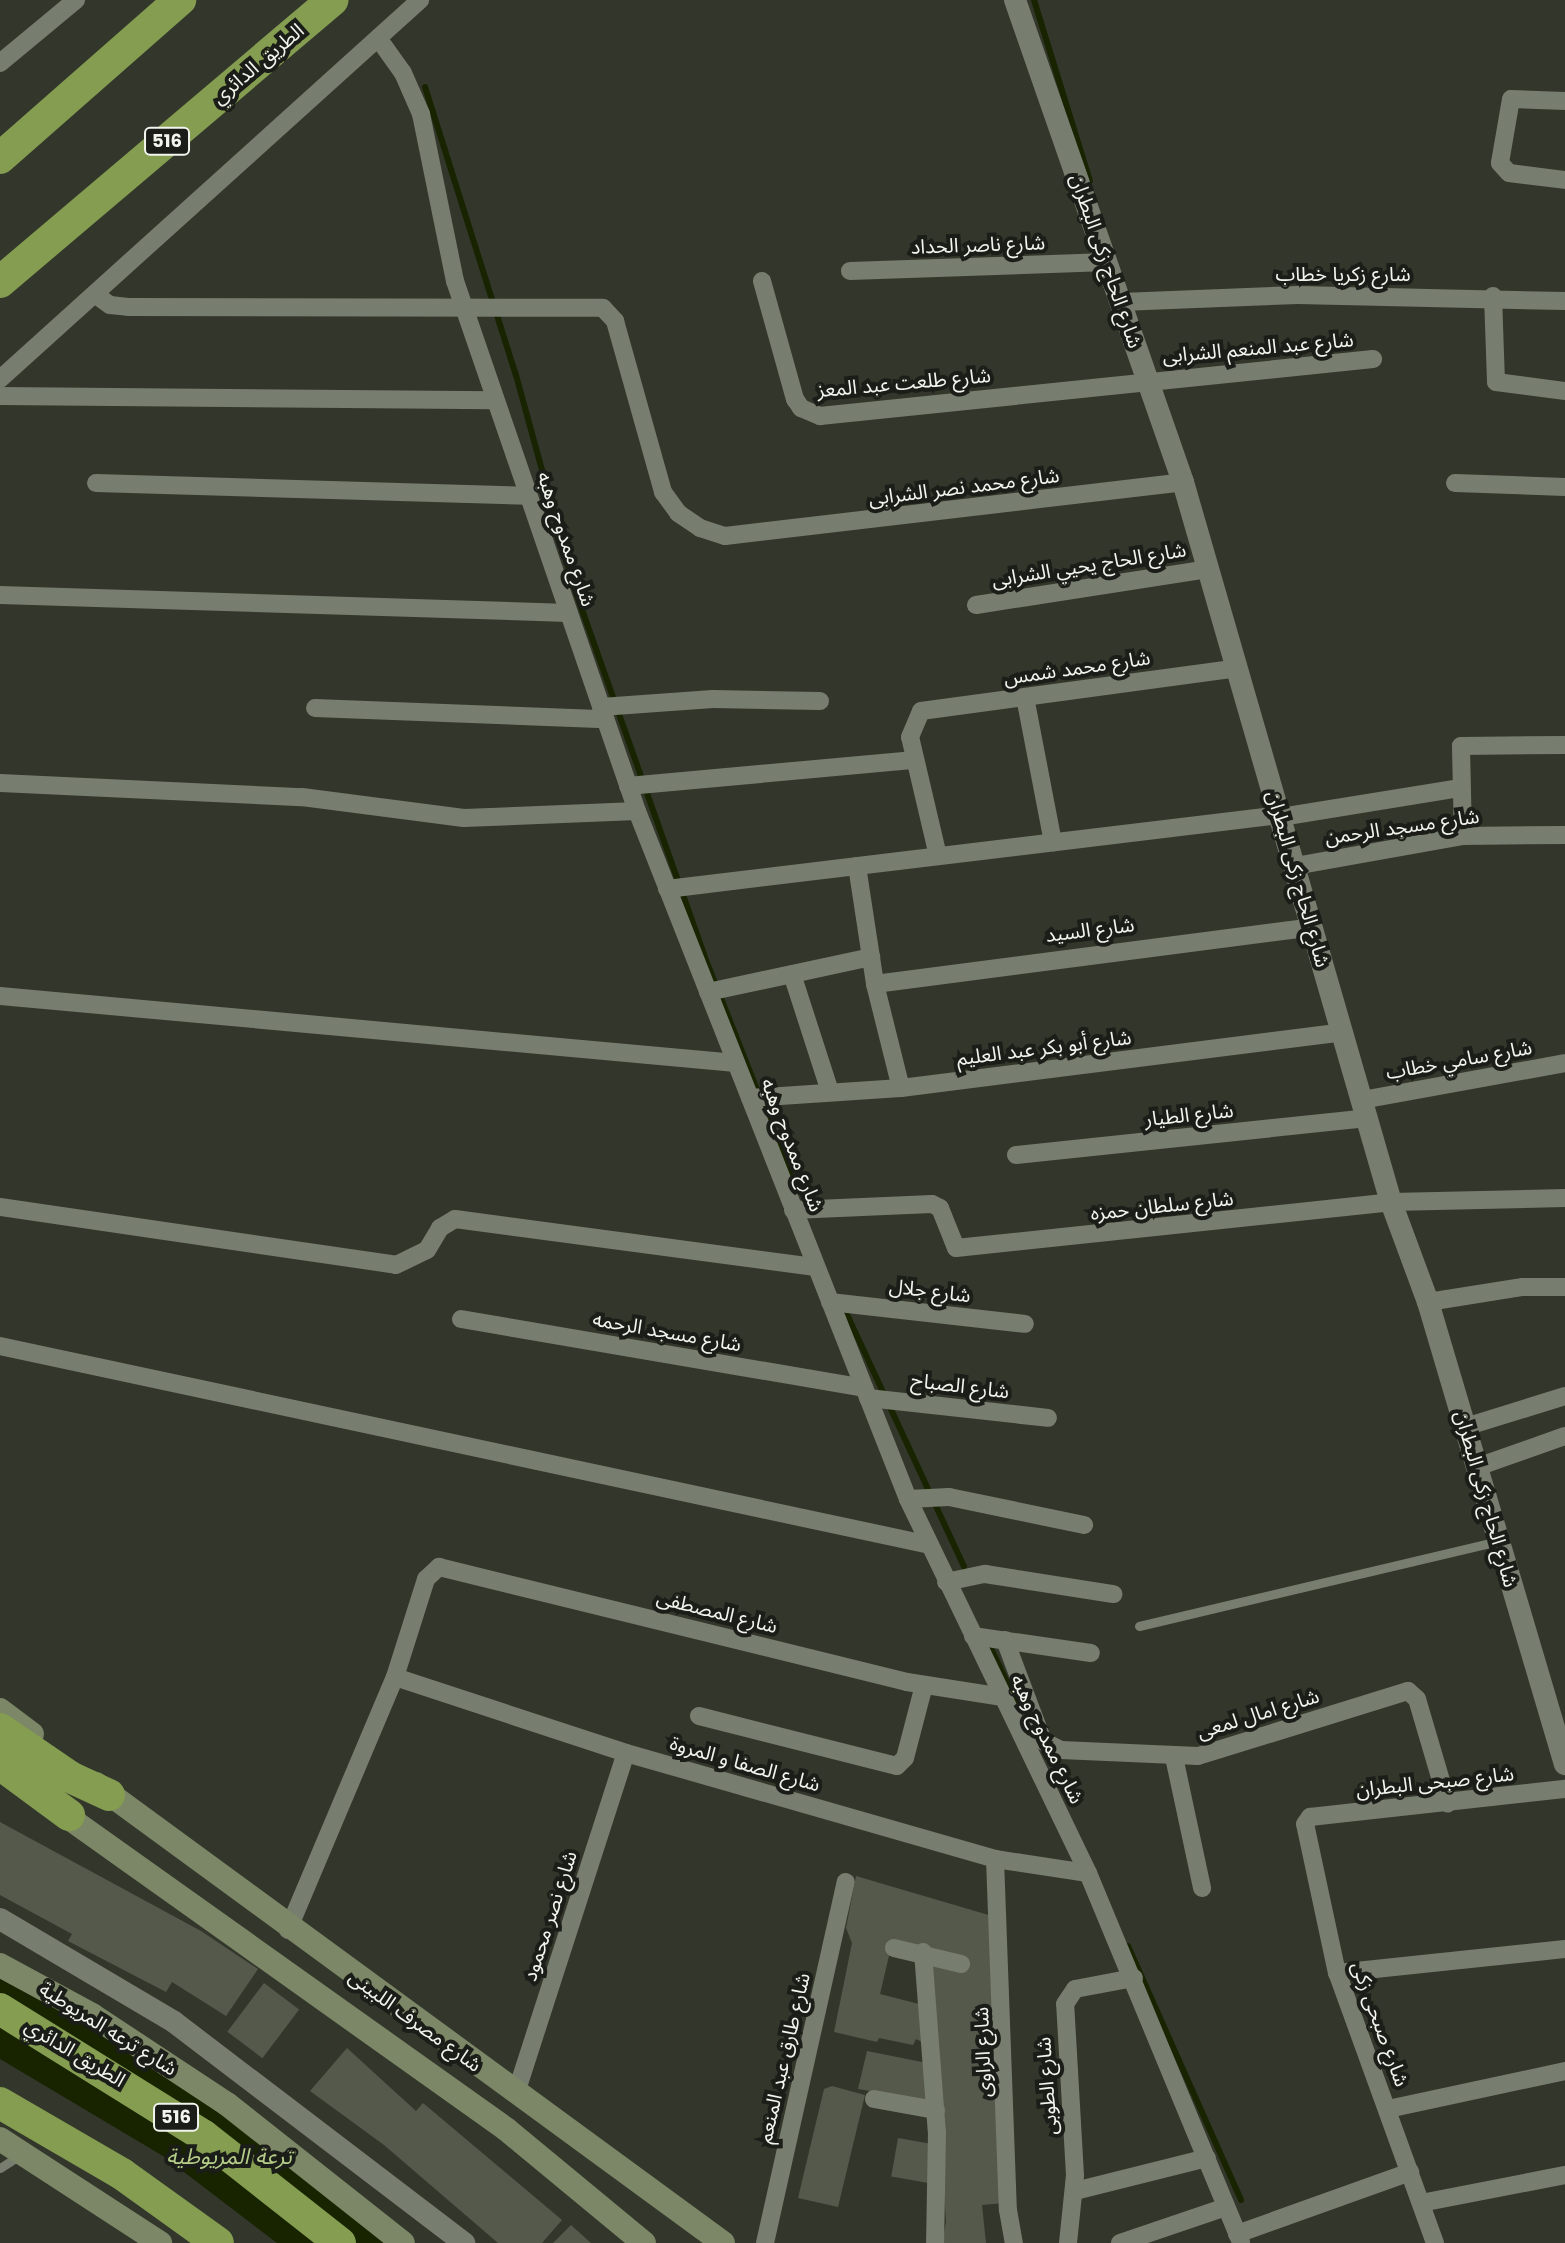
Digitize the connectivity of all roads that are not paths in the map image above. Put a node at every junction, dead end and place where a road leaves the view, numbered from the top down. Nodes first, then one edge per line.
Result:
1 (76, 0) edge
2 (180, 0) edge
3 (333, 0) edge
4 (420, 0) edge
5 (1015, 0) edge
6 (378, 38) junction
7 (0, 63) edge
8 (1565, 101) edge
9 (0, 158) edge
10 (1565, 180) edge
11 (1108, 262) junction
12 (850, 271) dead end
13 (762, 281) dead end
14 (0, 282) edge
15 (96, 295) junction
16 (1493, 296) junction
17 (1565, 301) edge
18 (1121, 302) junction
19 (465, 311) junction
20 (1373, 359) dead end
21 (0, 379) edge
22 (1147, 380) junction
23 (1565, 391) edge
24 (0, 396) edge
25 (495, 400) junction
26 (1183, 482) junction
27 (96, 483) dead end
28 (1455, 483) dead end
29 (1565, 487) edge
30 (528, 496) junction
31 (1209, 569) junction
32 (0, 595) edge
33 (976, 605) dead end
34 (569, 613) junction
35 (1238, 668) junction
36 (1025, 697) junction
37 (820, 701) dead end
38 (315, 708) dead end
39 (611, 709) junction
40 (1565, 745) edge
41 (915, 760) junction
42 (0, 783) edge
43 (639, 785) junction
44 (1461, 788) junction
45 (637, 811) junction
46 (1280, 816) junction
47 (1565, 835) edge
48 (1463, 836) junction
49 (1053, 842) junction
50 (938, 856) junction
51 (857, 866) junction
52 (1295, 866) junction
53 (677, 888) junction
54 (1312, 927) junction
55 (871, 957) junction
56 (792, 974) junction
57 (875, 984) junction
58 (716, 990) junction
59 (0, 996) edge
60 (1342, 1032) junction
61 (736, 1063) junction
62 (1565, 1063) edge
63 (901, 1088) junction
64 (830, 1092) junction
65 (758, 1097) junction
66 (1365, 1109) junction
67 (1016, 1155) dead end
68 (1565, 1198) edge
69 (1391, 1202) junction
70 (0, 1207) edge
71 (793, 1210) junction
72 (816, 1267) junction
73 (1565, 1287) edge
74 (833, 1302) junction
75 (1428, 1302) junction
76 (461, 1319) dead end
77 (1025, 1324) dead end
78 (0, 1346) edge
79 (870, 1395) junction
80 (1565, 1396) edge
81 (1048, 1418) dead end
82 (1465, 1427) junction
83 (1565, 1436) edge
84 (1477, 1467) junction
85 (915, 1497) junction
86 (1084, 1525) dead end
87 (1499, 1541) junction
88 (930, 1545) junction
89 (946, 1582) junction
90 (1113, 1594) dead end
91 (1139, 1626) dead end
92 (973, 1636) junction
93 (1005, 1640) junction
94 (1091, 1653) dead end
95 (395, 1677) junction
96 (924, 1685) junction
97 (1003, 1697) junction
98 (0, 1710) edge
99 (699, 1716) dead end
100 (0, 1729) edge
101 (626, 1753) junction
102 (1174, 1757) junction
103 (0, 1764) edge
104 (1565, 1764) edge
105 (0, 1779) edge
106 (1565, 1789) edge
107 (109, 1795) junction
108 (1448, 1804) junction
109 (69, 1815) junction
110 (1310, 1817) joint
111 (995, 1859) junction
112 (1088, 1873) junction
113 (846, 1882) dead end
114 (1202, 1888) dead end
115 (0, 1919) edge
116 (288, 1930) junction
117 (894, 1948) dead end
118 (1565, 1949) edge
119 (923, 1952) junction
120 (961, 1964) dead end
121 (0, 1965) edge
122 (1337, 1973) junction
123 (1134, 1978) junction
124 (0, 2009) edge
125 (1565, 2071) edge
126 (516, 2093) junction
127 (874, 2099) dead end
128 (0, 2103) edge
129 (1388, 2109) junction
130 (936, 2110) junction
131 (0, 2139) edge
132 (23, 2153) junction
133 (1207, 2158) junction
134 (0, 2168) edge
135 (1410, 2172) junction
136 (1565, 2175) edge
137 (1075, 2191) junction
138 (1421, 2203) junction
139 (1226, 2207) junction
140 (1239, 2238) edge
141 (160, 2243) edge
142 (218, 2243) edge
143 (340, 2243) edge
144 (403, 2243) edge
145 (464, 2243) edge
146 (644, 2243) edge
147 (723, 2243) edge
148 (765, 2243) edge
149 (935, 2243) edge
150 (1014, 2243) edge
151 (1068, 2243) edge
152 (1120, 2243) edge
153 (1435, 2243) edge

1 - 7 street
2 - 9 highway
3 - 14 highway, الطريق الدائري / 516
4 - 6 street
5 - 11 street, شارع الحاج زكى البطران
6 - 15 street
6 - 19 street, شارع ممدوح وهبه
8 - 10 street
11 - 12 street, شارع ناصر الحداد
11 - 18 street, شارع الحاج زكى البطران
13 - 22 street, شارع طلعت عبد المعز
15 - 19 street
15 - 21 street
16 - 17 street, شارع زكريا خطاب
16 - 18 street, شارع زكريا خطاب
16 - 23 street
18 - 22 street, شارع الحاج زكى البطران
19 - 25 street, شارع ممدوح وهبه
19 - 26 street, شارع محمد نصر الشرابى
20 - 22 street, شارع عبد المنعم الشرابى
22 - 26 street, شارع الحاج زكى البطران
24 - 25 street
25 - 30 street, شارع ممدوح وهبه
26 - 31 street, شارع الحاج زكى البطران
27 - 30 street
28 - 29 street
30 - 34 street, شارع ممدوح وهبه
31 - 33 street, شارع الحاج يحيي الشرابى
31 - 35 street, شارع الحاج زكى البطران
32 - 34 street
34 - 39 street, شارع ممدوح وهبه
35 - 36 street, شارع محمد شمس
35 - 46 street, شارع الحاج زكى البطران
36 - 41 street, شارع محمد شمس
36 - 49 street
37 - 39 street
38 - 39 street
39 - 43 street, شارع ممدوح وهبه
40 - 44 street
41 - 43 street
41 - 50 street
42 - 45 street
43 - 45 street, شارع ممدوح وهبه
44 - 46 street
44 - 48 street
45 - 53 street, شارع ممدوح وهبه
46 - 49 street
46 - 52 street, شارع الحاج زكى البطران
47 - 48 street, شارع مسجد الرحمن
48 - 52 street, شارع مسجد الرحمن
49 - 50 street
50 - 51 street
51 - 53 street
51 - 55 street
52 - 54 street, شارع الحاج زكى البطران
53 - 58 street, شارع ممدوح وهبه
54 - 57 street, شارع السيد
54 - 60 street, شارع الحاج زكى البطران
55 - 56 street
55 - 57 street
56 - 58 street
56 - 64 street
57 - 63 street
58 - 61 street, شارع ممدوح وهبه
59 - 61 street
60 - 63 street, شارع أبو بكر عبد العليم
60 - 66 street, شارع الحاج زكى البطران
61 - 65 street, شارع ممدوح وهبه
62 - 66 street, شارع سامي خطاب
63 - 64 street, شارع أبو بكر عبد العليم
64 - 65 street, شارع أبو بكر عبد العليم
65 - 71 street, شارع ممدوح وهبه
66 - 67 street, شارع الطيار
66 - 69 street, شارع الحاج زكى البطران
68 - 69 street, شارع سلطان حمزه
69 - 71 street, شارع سلطان حمزه
69 - 75 street, شارع الحاج زكى البطران
70 - 72 street
71 - 72 street, شارع ممدوح وهبه
72 - 74 street, شارع ممدوح وهبه
73 - 75 street
74 - 77 street, شارع جلال
74 - 79 street, شارع ممدوح وهبه
75 - 82 street, شارع الحاج زكى البطران
76 - 79 street, شارع مسجد الرحمه
78 - 88 street
79 - 81 street, شارع الصباح
79 - 85 street, شارع ممدوح وهبه
80 - 82 street
82 - 84 street, شارع الحاج زكى البطران
83 - 84 street
84 - 87 street, شارع الحاج زكى البطران
85 - 86 street
85 - 88 street, شارع ممدوح وهبه
87 - 91 lane
87 - 104 street, شارع الحاج زكى البطران
88 - 89 street, شارع ممدوح وهبه
89 - 90 street
89 - 92 street, شارع ممدوح وهبه
92 - 93 street
92 - 97 street, شارع ممدوح وهبه
93 - 94 street
93 - 102 street, شارع امال لمعى
95 - 96 street, شارع المصطفى
95 - 101 street, شارع الصفا و المروة
95 - 116 street
96 - 97 street, شارع المصطفى
96 - 99 street
97 - 112 street, شارع ممدوح وهبه
98 - 107 main road, شارع مصرف اللبينى
100 - 107 highway
101 - 111 street, شارع الصفا و المروة
101 - 126 street, شارع نصر محمود
102 - 108 street, شارع امال لمعى
102 - 114 street
103 - 109 highway
105 - 109 main road, شارع مصرف اللبينى
106 - 108 street, شارع صبحى البطران
107 - 116 main road, شارع مصرف اللبينى
108 - 110 street, شارع صبحى البطران
109 - 146 main road, شارع مصرف اللبينى
110 - 122 street, شارع صبحى زكى
111 - 112 street, شارع الصفا و المروة
111 - 150 street, شارع الراوى
112 - 123 street, شارع ممدوح وهبه
113 - 148 street, شارع طارق عبد المنعم
115 - 145 street
116 - 126 main road, شارع مصرف اللبينى
117 - 119 street
118 - 122 street
119 - 120 street
119 - 130 street
121 - 144 main road, شارع ترعه المريوطية
122 - 129 street, شارع صبحى زكى
123 - 133 street, شارع ممدوح وهبه
123 - 137 street, شارع الطوبى
124 - 143 highway, الطريق الدائري / 516
125 - 129 street
126 - 147 main road, شارع مصرف اللبينى
127 - 130 street
128 - 142 highway
129 - 135 street, شارع صبحى زكى
130 - 149 street
131 - 132 main road
132 - 134 lane
132 - 141 main road
133 - 137 street
133 - 139 street, شارع ممدوح وهبه
135 - 138 street, شارع صبحى زكى
135 - 140 street
136 - 138 street
137 - 151 street, شارع الطوبى
138 - 153 street, شارع صبحى زكى
139 - 140 street, شارع ممدوح وهبه
139 - 152 street

